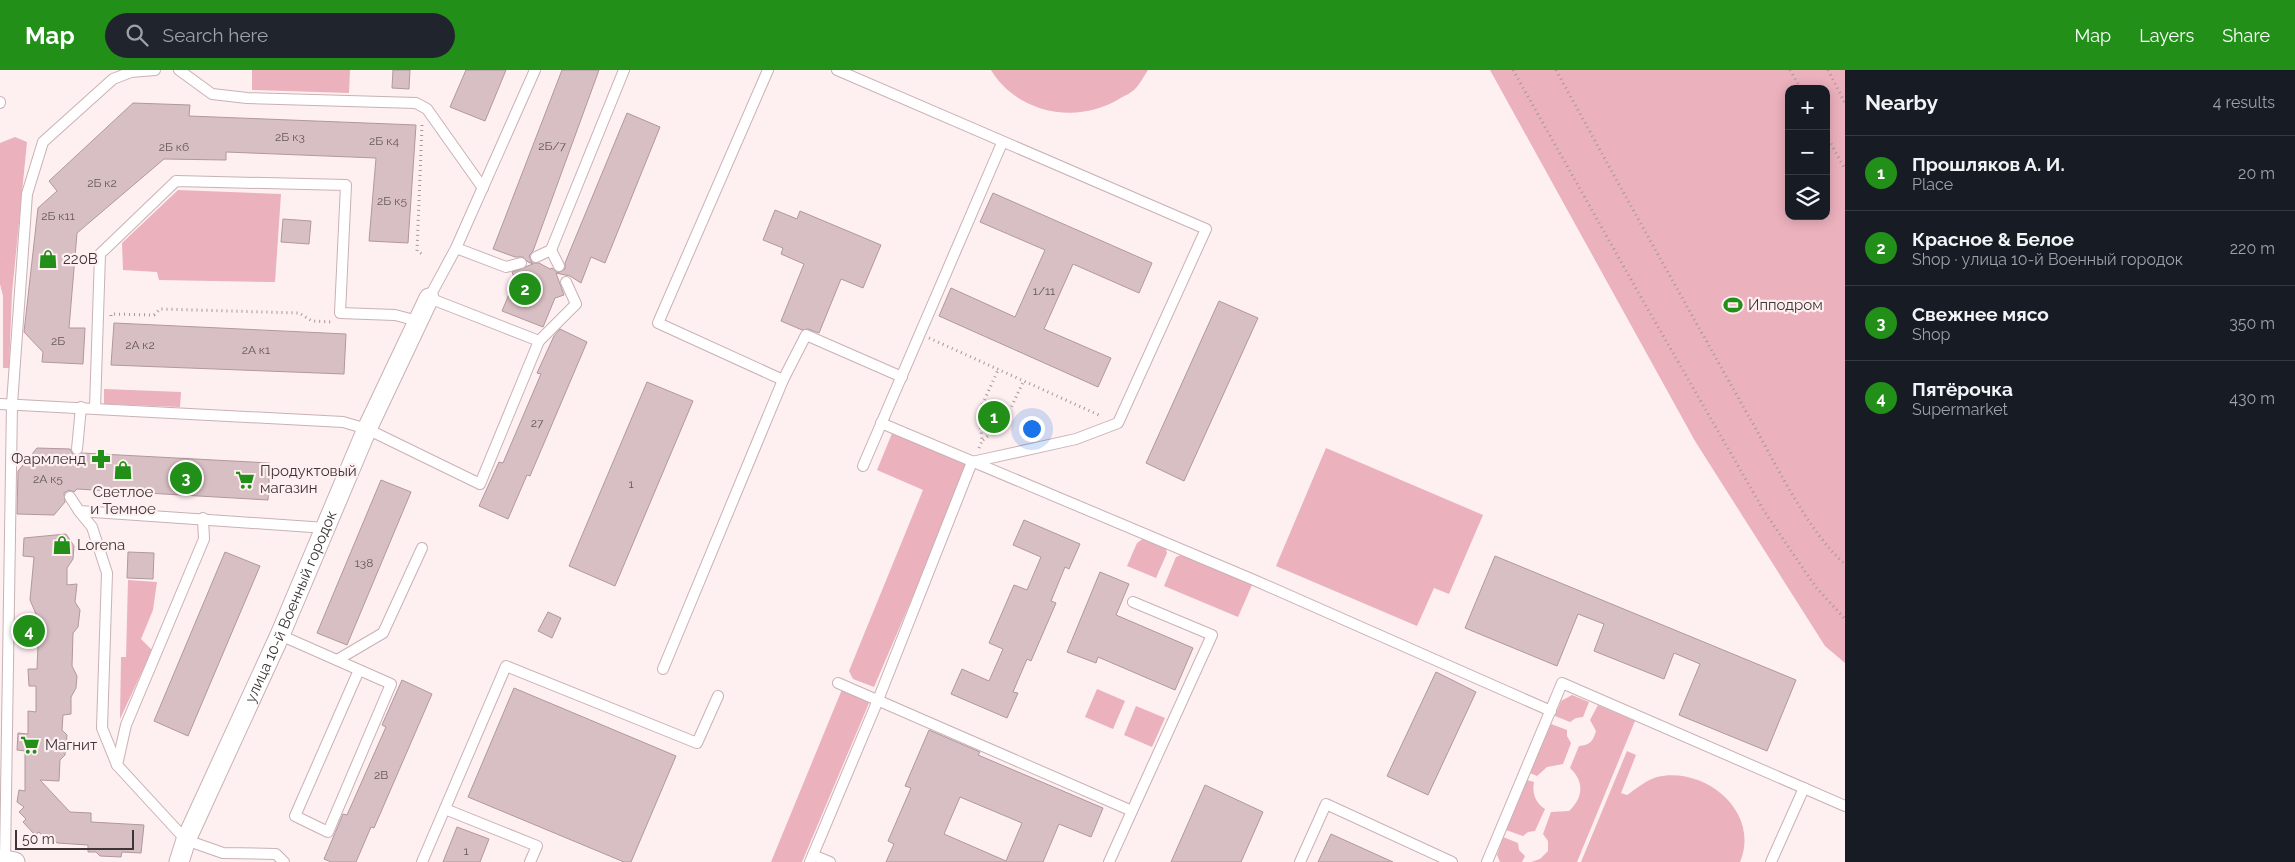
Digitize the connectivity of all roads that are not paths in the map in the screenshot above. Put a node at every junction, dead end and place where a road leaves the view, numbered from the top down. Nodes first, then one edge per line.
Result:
1 (155, 70) edge
2 (178, 70) edge
3 (535, 70) edge
4 (624, 70) edge
5 (768, 70) edge
6 (837, 70) edge
7 (1002, 142) junction
8 (483, 188) junction
9 (456, 248) junction
10 (551, 250) junction
11 (536, 257) dead end
12 (521, 263) dead end
13 (558, 266) dead end
14 (566, 282) dead end
15 (429, 298) junction
16 (418, 321) junction
17 (539, 341) junction
18 (902, 377) junction
19 (783, 380) junction
20 (0, 404) edge
21 (12, 404) junction
22 (81, 407) junction
23 (95, 408) junction
24 (881, 423) junction
25 (367, 429) junction
26 (77, 450) dead end
27 (972, 462) junction
28 (863, 466) dead end
29 (70, 497) dead end
30 (79, 511) junction
31 (203, 518) junction
32 (326, 528) junction
33 (422, 548) dead end
34 (1133, 602) dead end
35 (280, 635) junction
36 (337, 660) junction
37 (663, 669) dead end
38 (359, 670) junction
39 (838, 683) dead end
40 (718, 696) dead end
41 (878, 700) junction
42 (1551, 711) junction
43 (117, 765) junction
44 (1804, 788) junction
45 (1845, 806) edge
46 (445, 808) junction
47 (1132, 811) junction
48 (186, 840) junction
49 (811, 858) edge
50 (7, 860) edge
51 (179, 862) edge
52 (284, 862) edge
53 (422, 862) edge
54 (530, 862) edge
55 (830, 862) edge
56 (1109, 862) edge
57 (1300, 862) edge
58 (1452, 862) edge
59 (1487, 862) edge
60 (1771, 862) edge

1 - 21 lane
2 - 8 lane
3 - 8 lane
4 - 10 lane
5 - 19 lane
6 - 7 lane
7 - 18 lane
7 - 27 lane
8 - 9 lane
9 - 12 lane
9 - 15 lane
10 - 11 lane
10 - 13 lane
14 - 17 lane
15 - 16 street, улица 10-й Военный городок
15 - 17 lane
16 - 23 lane
16 - 25 street, улица 10-й Военный городок
17 - 25 lane
18 - 19 lane
18 - 24 lane
19 - 37 lane
20 - 21 lane
21 - 22 lane
21 - 50 lane
22 - 23 lane
22 - 26 lane
23 - 25 lane
24 - 27 lane
24 - 28 lane
25 - 32 street, улица 10-й Военный городок
27 - 41 lane
27 - 42 lane
29 - 30 lane
30 - 31 lane
30 - 43 lane
31 - 32 lane
31 - 43 lane
32 - 35 street, улица 10-й Военный городок
33 - 36 lane
34 - 47 lane
35 - 36 lane
35 - 48 street, улица 10-й Военный городок
36 - 38 lane
38 - 38 lane
39 - 41 lane
40 - 46 lane
41 - 47 lane
41 - 49 lane
42 - 44 lane
42 - 59 lane
43 - 48 lane
44 - 45 lane
44 - 60 lane
46 - 53 lane
46 - 54 lane
47 - 56 lane
48 - 51 street, улица 10-й Военный городок
48 - 52 lane
49 - 55 lane
57 - 58 lane

